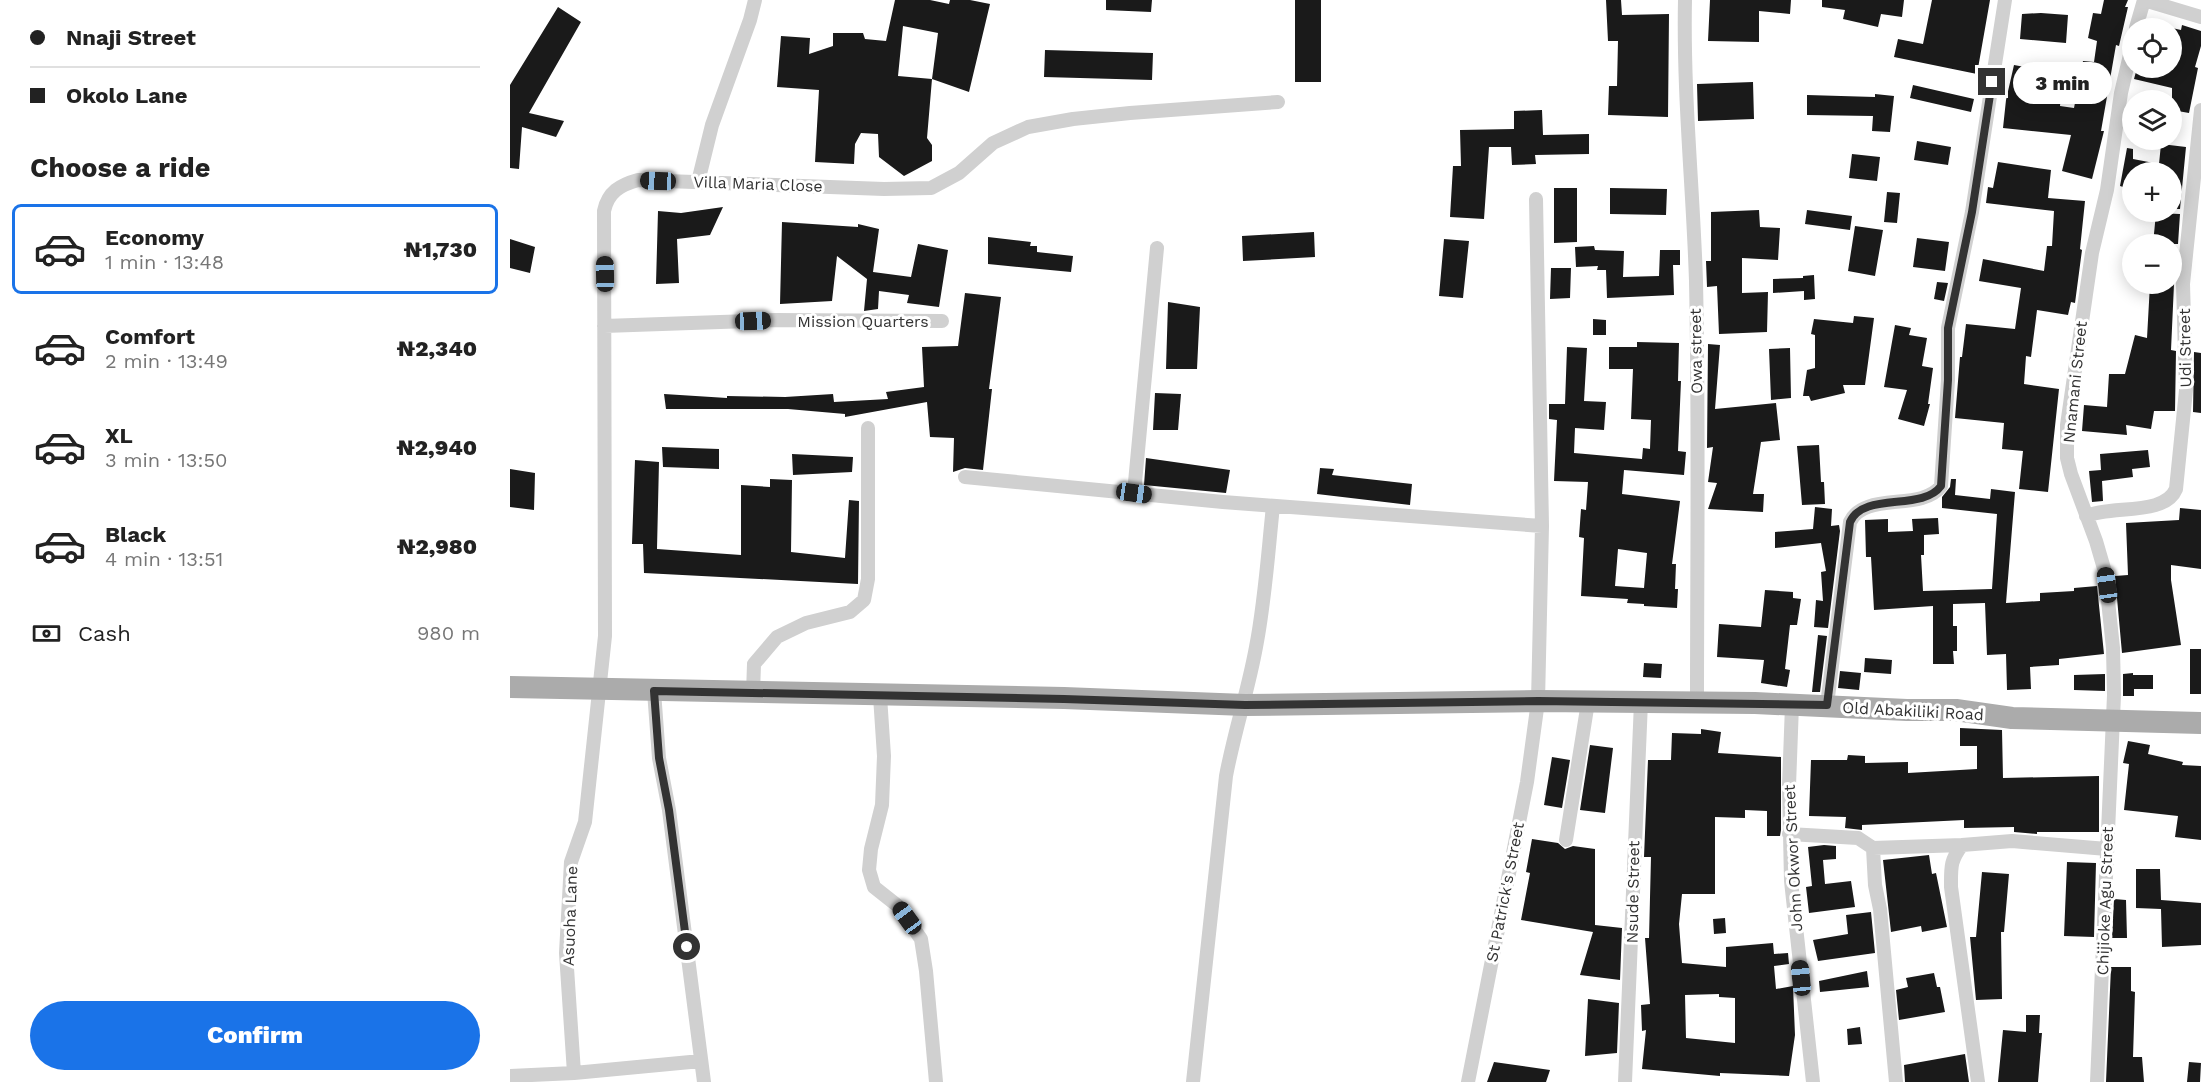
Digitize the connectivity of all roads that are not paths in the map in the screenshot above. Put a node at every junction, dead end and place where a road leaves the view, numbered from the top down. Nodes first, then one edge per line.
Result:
1 (755, 0) edge
2 (1685, 0) edge
3 (2005, 0) edge
4 (2144, 0) edge
5 (2201, 17) edge
6 (2139, 18) edge
7 (2125, 78) edge
8 (1278, 102) dead end
9 (2201, 110) edge
10 (698, 182) junction
11 (1536, 199) dead end
12 (1157, 248) dead end
13 (942, 321) dead end
14 (604, 326) junction
15 (868, 428) dead end
16 (965, 477) dead end
17 (1134, 493) junction
18 (1273, 506) junction
19 (2086, 516) junction
20 (1542, 526) junction
21 (510, 687) edge
22 (599, 690) junction
23 (654, 691) junction
24 (753, 693) junction
25 (880, 696) junction
26 (1538, 701) junction
27 (1588, 702) junction
28 (1641, 702) junction
29 (1697, 702) junction
30 (1245, 705) junction
31 (1792, 705) junction
32 (1827, 705) junction
33 (2112, 720) junction
34 (2201, 723) edge
35 (1789, 834) junction
36 (1566, 840) dead end
37 (1962, 845) junction
38 (1873, 848) junction
39 (2107, 849) junction
40 (702, 1061) junction
41 (574, 1073) junction
42 (510, 1076) edge
43 (704, 1082) edge
44 (936, 1082) edge
45 (1193, 1082) edge
46 (1468, 1082) edge
47 (1625, 1082) edge
48 (1813, 1082) edge
49 (1896, 1082) edge
50 (1978, 1082) edge
51 (2097, 1082) edge

1 - 10 street
2 - 29 street, Owa street
3 - 32 street
4 - 5 street
4 - 6 street
7 - 19 street, Nnamani Street
8 - 10 street, Villa Maria Close
9 - 19 street, Udi Street
10 - 14 street, Villa Maria Close
11 - 20 street, St Patrick's Street
12 - 17 street
13 - 14 street, Mission Quarters
14 - 22 street, Villa Maria Close
15 - 24 street
16 - 17 street
17 - 18 street
18 - 20 street
18 - 30 street
19 - 33 street, Nnamani Street
20 - 26 street, St Patrick's Street
21 - 22 main road, Old Abakiliki Road
22 - 23 main road, Old Abakiliki Road
22 - 41 street, Asuoha Lane
23 - 24 main road, Old Abakiliki Road
23 - 40 street
24 - 25 main road, Old Abakiliki Road
25 - 30 main road, Old Abakiliki Road
25 - 44 street
26 - 27 main road, Old Abakiliki Road
26 - 30 main road, Old Abakiliki Road
26 - 46 street, St Patrick's Street
27 - 28 main road, Old Abakiliki Road
27 - 36 street
28 - 29 main road, Old Abakiliki Road
28 - 47 street, Nsude Street
29 - 31 main road, Old Abakiliki Road
30 - 45 street
31 - 32 main road, Old Abakiliki Road
31 - 35 street, John Okwor Street
32 - 33 main road, Old Abakiliki Road
33 - 34 main road, Old Abakiliki Road
33 - 39 street, Chijioke Agu Street
35 - 38 street
35 - 48 street, John Okwor Street
37 - 38 street
37 - 39 street
37 - 50 street
38 - 49 street
39 - 51 street, Chijioke Agu Street
40 - 41 street
40 - 43 street
41 - 42 street

